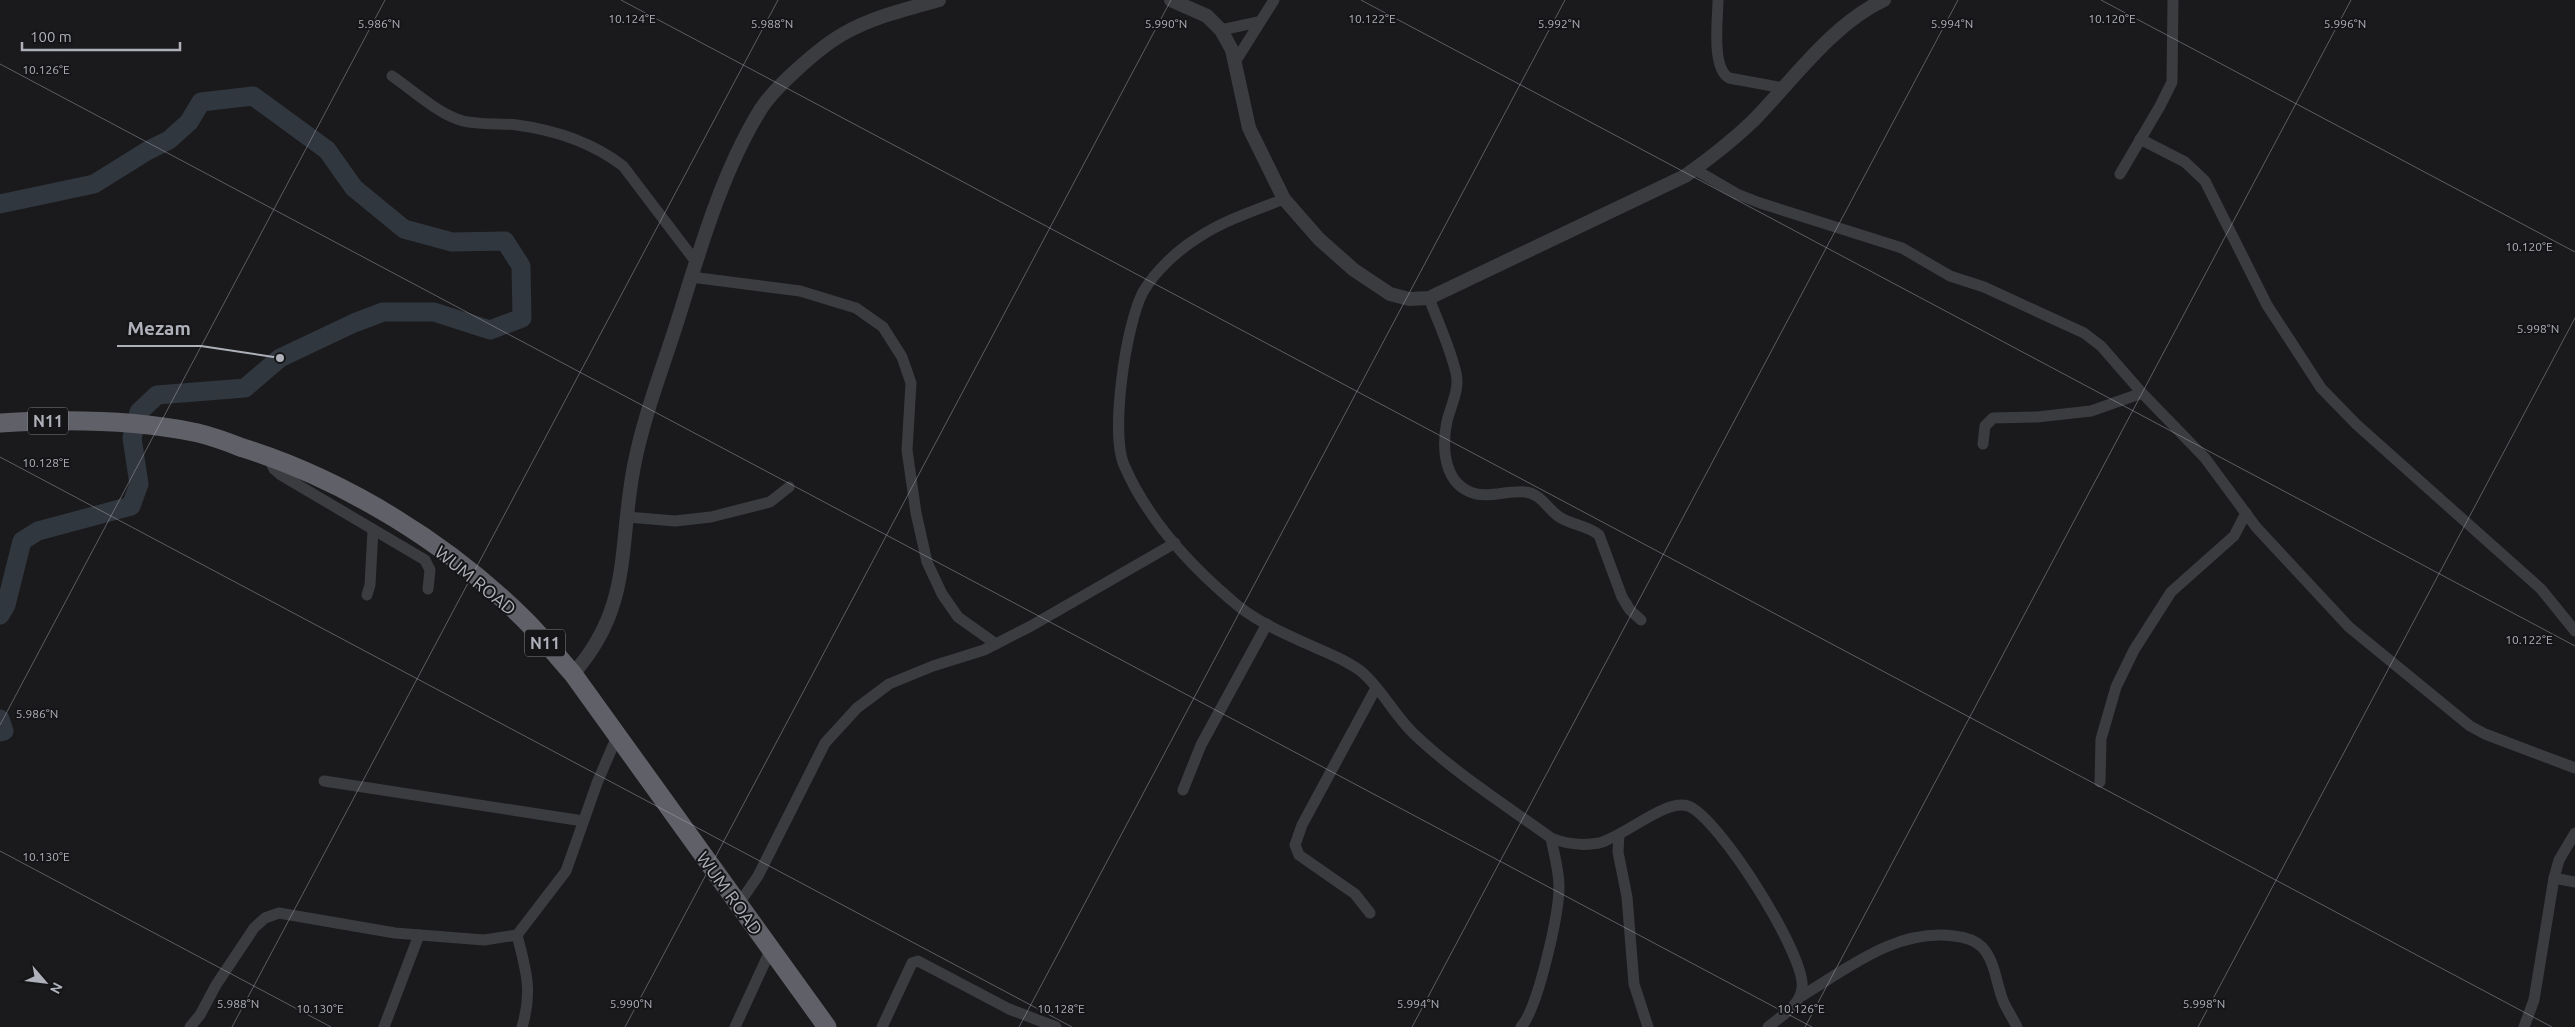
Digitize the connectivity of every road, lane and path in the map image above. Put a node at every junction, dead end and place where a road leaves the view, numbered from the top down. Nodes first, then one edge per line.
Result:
1 (939, 0) edge
2 (1172, 0) edge
3 (1274, 0) edge
4 (1718, 0) edge
5 (1884, 0) edge
6 (2173, 0) edge
7 (1258, 22) junction
8 (1221, 30) junction
9 (1235, 62) junction
10 (392, 76) dead end
11 (1783, 88) junction
12 (2140, 140) junction
13 (1694, 169) junction
14 (2120, 174) dead end
15 (1284, 199) junction
16 (696, 262) junction
17 (691, 277) junction
18 (1429, 298) junction
19 (2142, 392) junction
20 (0, 422) edge
21 (1984, 444) dead end
22 (267, 456) junction
23 (789, 487) dead end
24 (2246, 513) junction
25 (627, 518) junction
26 (373, 530) junction
27 (2262, 534) junction
28 (2234, 536) junction
29 (1175, 544) junction
30 (428, 590) dead end
31 (368, 595) dead end
32 (1641, 620) dead end
33 (1267, 624) junction
34 (2575, 631) edge
35 (996, 644) junction
36 (573, 674) junction
37 (1376, 688) junction
38 (618, 734) junction
39 (2575, 768) edge
40 (324, 781) dead end
41 (2100, 782) dead end
42 (1183, 790) dead end
43 (583, 821) junction
44 (2575, 834) edge
45 (1614, 837) junction
46 (1551, 838) junction
47 (2554, 878) junction
48 (2575, 882) edge
49 (738, 904) junction
50 (1370, 913) dead end
51 (419, 934) junction
52 (517, 935) junction
53 (771, 949) junction
54 (1800, 997) junction
55 (190, 1027) edge
56 (384, 1027) edge
57 (522, 1027) edge
58 (735, 1027) edge
59 (827, 1027) edge
60 (882, 1027) edge
61 (1056, 1027) edge
62 (1521, 1027) edge
63 (1648, 1027) edge
64 (1768, 1027) edge
65 (2017, 1027) edge
66 (2524, 1027) edge

1 - 16 street
2 - 8 street
3 - 7 street
4 - 11 street
5 - 11 street
6 - 12 street
7 - 8 street
7 - 9 street
8 - 9 street
9 - 15 street
10 - 16 street
11 - 13 street
12 - 14 street
12 - 34 street
13 - 18 street
13 - 19 street
15 - 18 street
15 - 29 street
16 - 17 street
17 - 25 street
17 - 35 street
18 - 32 street
19 - 21 street
19 - 24 street
20 - 22 highway, WUM ROAD / N11
22 - 26 street
22 - 36 highway, WUM ROAD / N11
23 - 25 street
24 - 27 street
24 - 28 street
25 - 36 street
26 - 30 street
26 - 31 street
27 - 28 street
27 - 39 street
28 - 41 street
29 - 33 street
29 - 35 street
33 - 37 street
33 - 42 street
35 - 49 street
36 - 38 highway, WUM ROAD / N11
37 - 46 street
37 - 50 street
38 - 43 street
38 - 49 highway, WUM ROAD / N11
40 - 43 street
43 - 52 street
44 - 47 street
45 - 46 street
45 - 54 street
45 - 63 street
46 - 62 street
47 - 48 street
47 - 66 street
49 - 53 highway, WUM ROAD / N11
51 - 52 street
51 - 55 street
51 - 56 street
52 - 57 street
53 - 58 street
53 - 59 highway, WUM ROAD / N11
54 - 64 street
54 - 65 street
60 - 61 street

